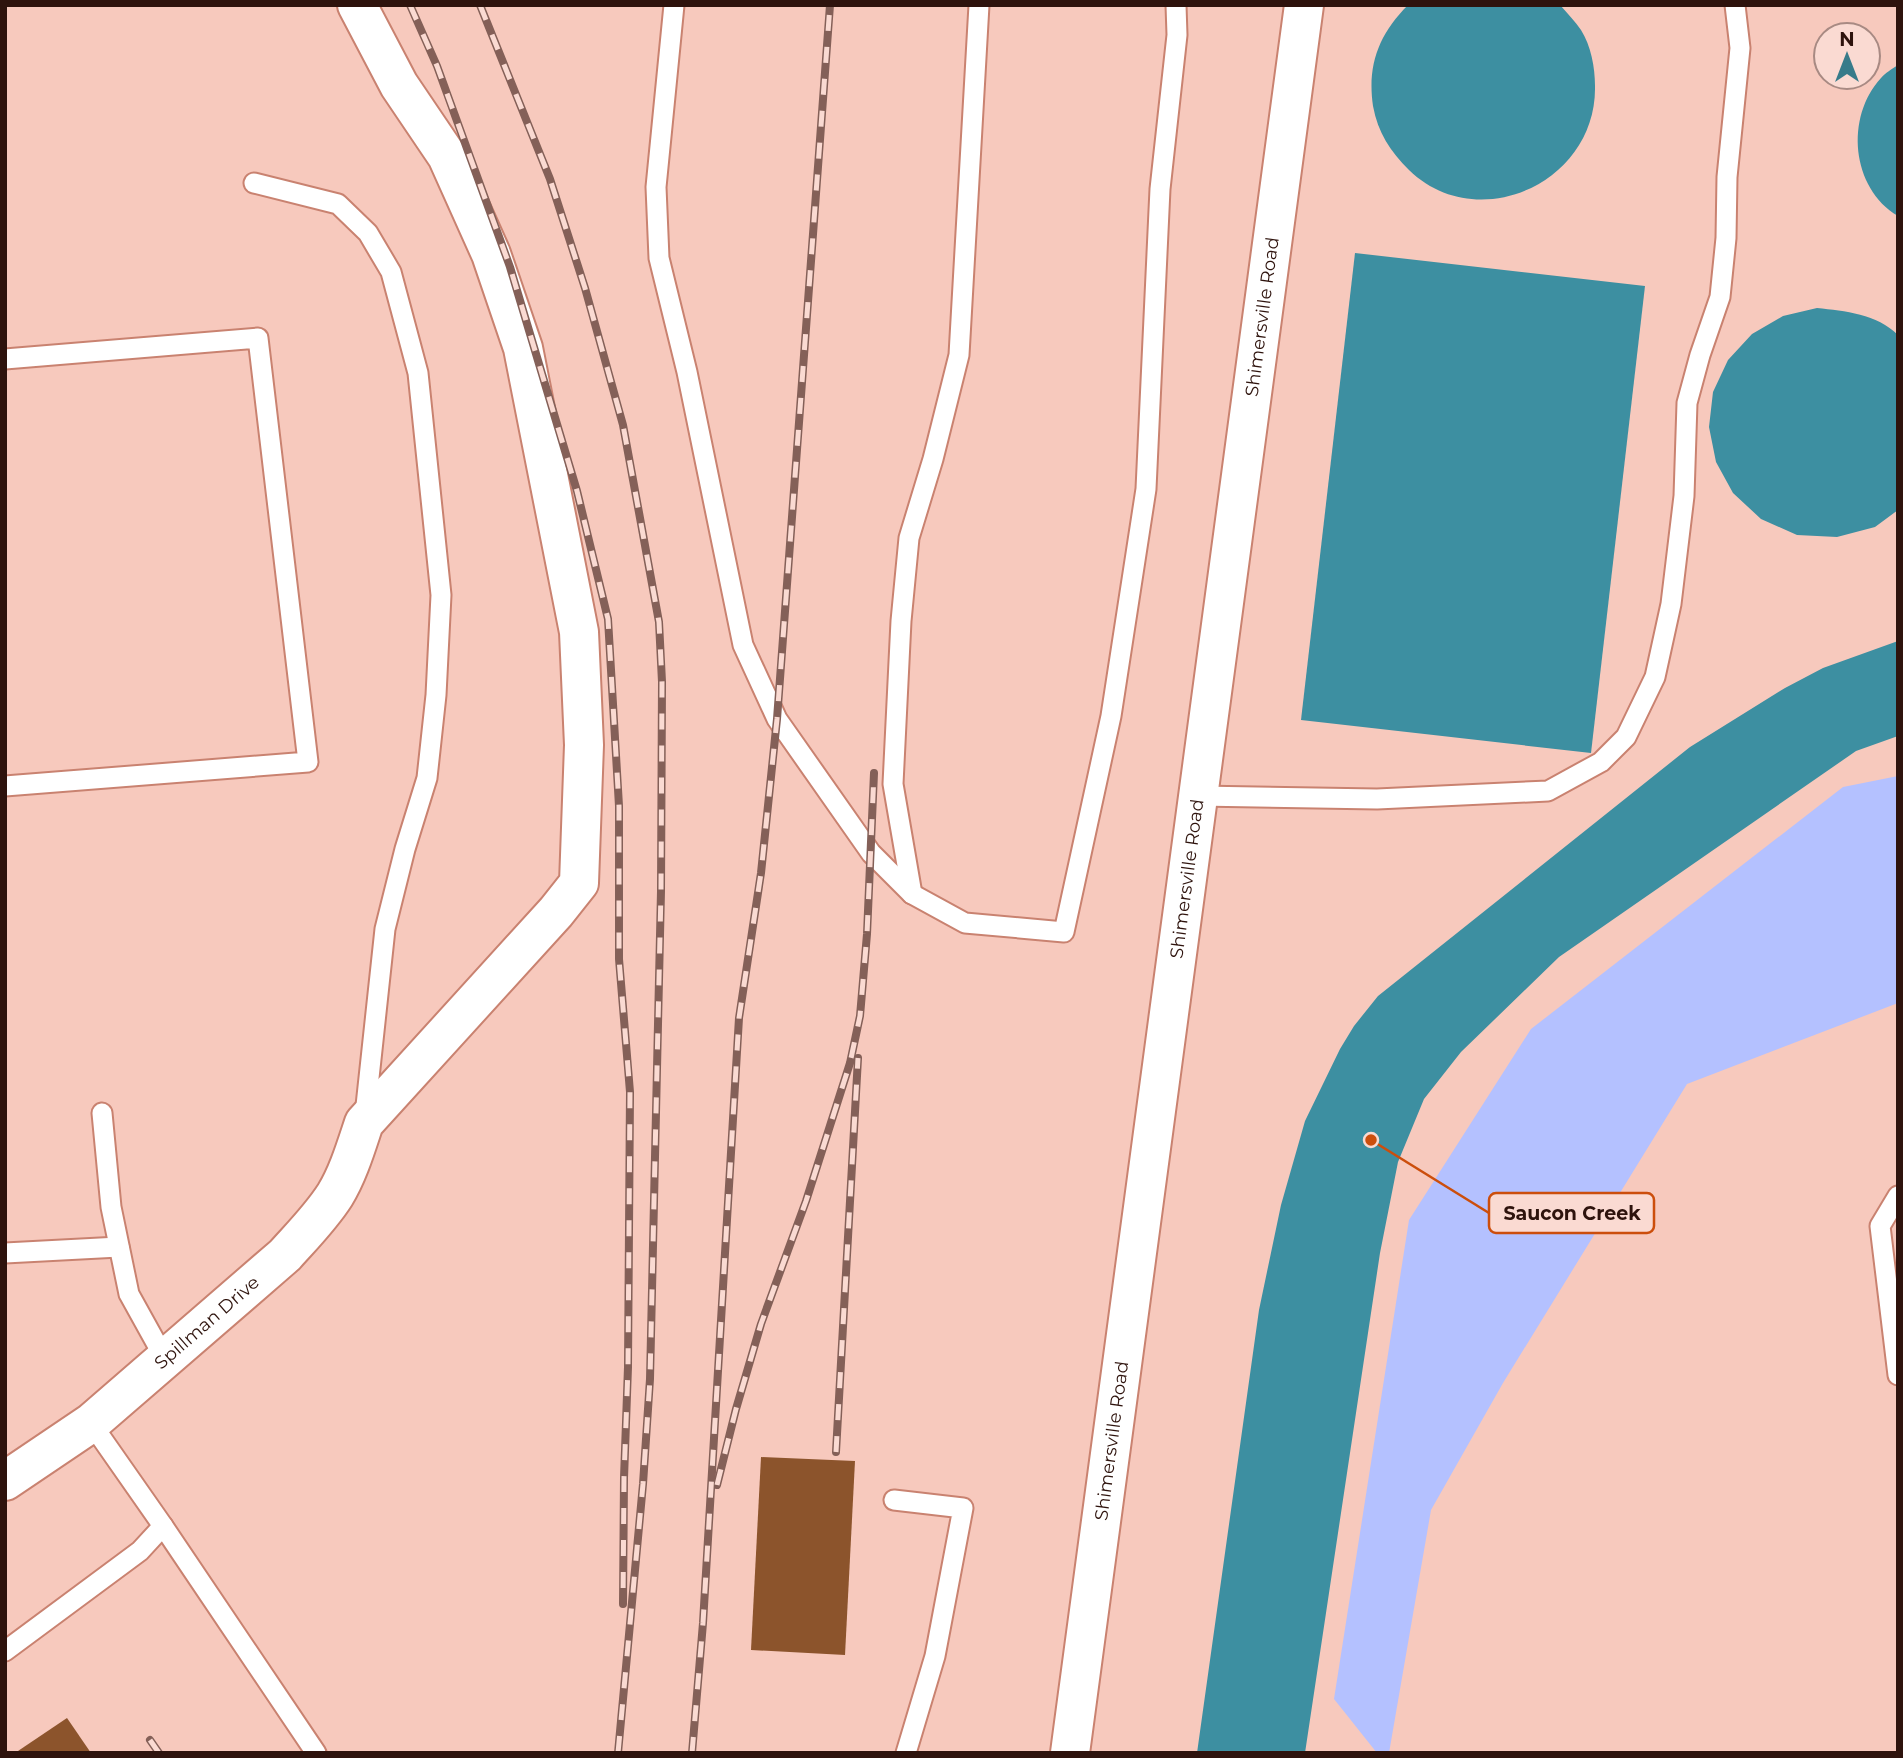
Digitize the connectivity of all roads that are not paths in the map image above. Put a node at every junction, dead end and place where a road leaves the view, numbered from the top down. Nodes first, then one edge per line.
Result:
1 (356, 5) edge
2 (674, 5) edge
3 (979, 5) edge
4 (1176, 5) edge
5 (1304, 5) edge
6 (1735, 5) edge
7 (254, 183) dead end
8 (5, 359) edge
9 (5, 786) edge
10 (1198, 796) junction
11 (912, 894) junction
12 (102, 1113) dead end
13 (364, 1123) junction
14 (1898, 1196) edge
15 (119, 1247) junction
16 (5, 1253) edge
17 (165, 1359) junction
18 (1898, 1375) edge
19 (91, 1423) junction
20 (5, 1481) edge
21 (894, 1500) dead end
22 (163, 1526) junction
23 (5, 1651) edge
24 (316, 1753) edge
25 (906, 1753) edge
26 (1070, 1753) edge

1 - 13 street
2 - 11 lane
3 - 11 lane
4 - 11 lane
5 - 10 street, Shimersville Road
6 - 10 lane
7 - 13 lane
8 - 9 lane
10 - 26 street, Shimersville Road
12 - 15 lane
13 - 17 street, Spillman Drive
14 - 18 lane
15 - 16 lane
15 - 17 lane
17 - 19 street, Spillman Drive
19 - 20 street, Spillman Drive
19 - 22 lane
21 - 25 lane
22 - 23 lane
22 - 24 lane

